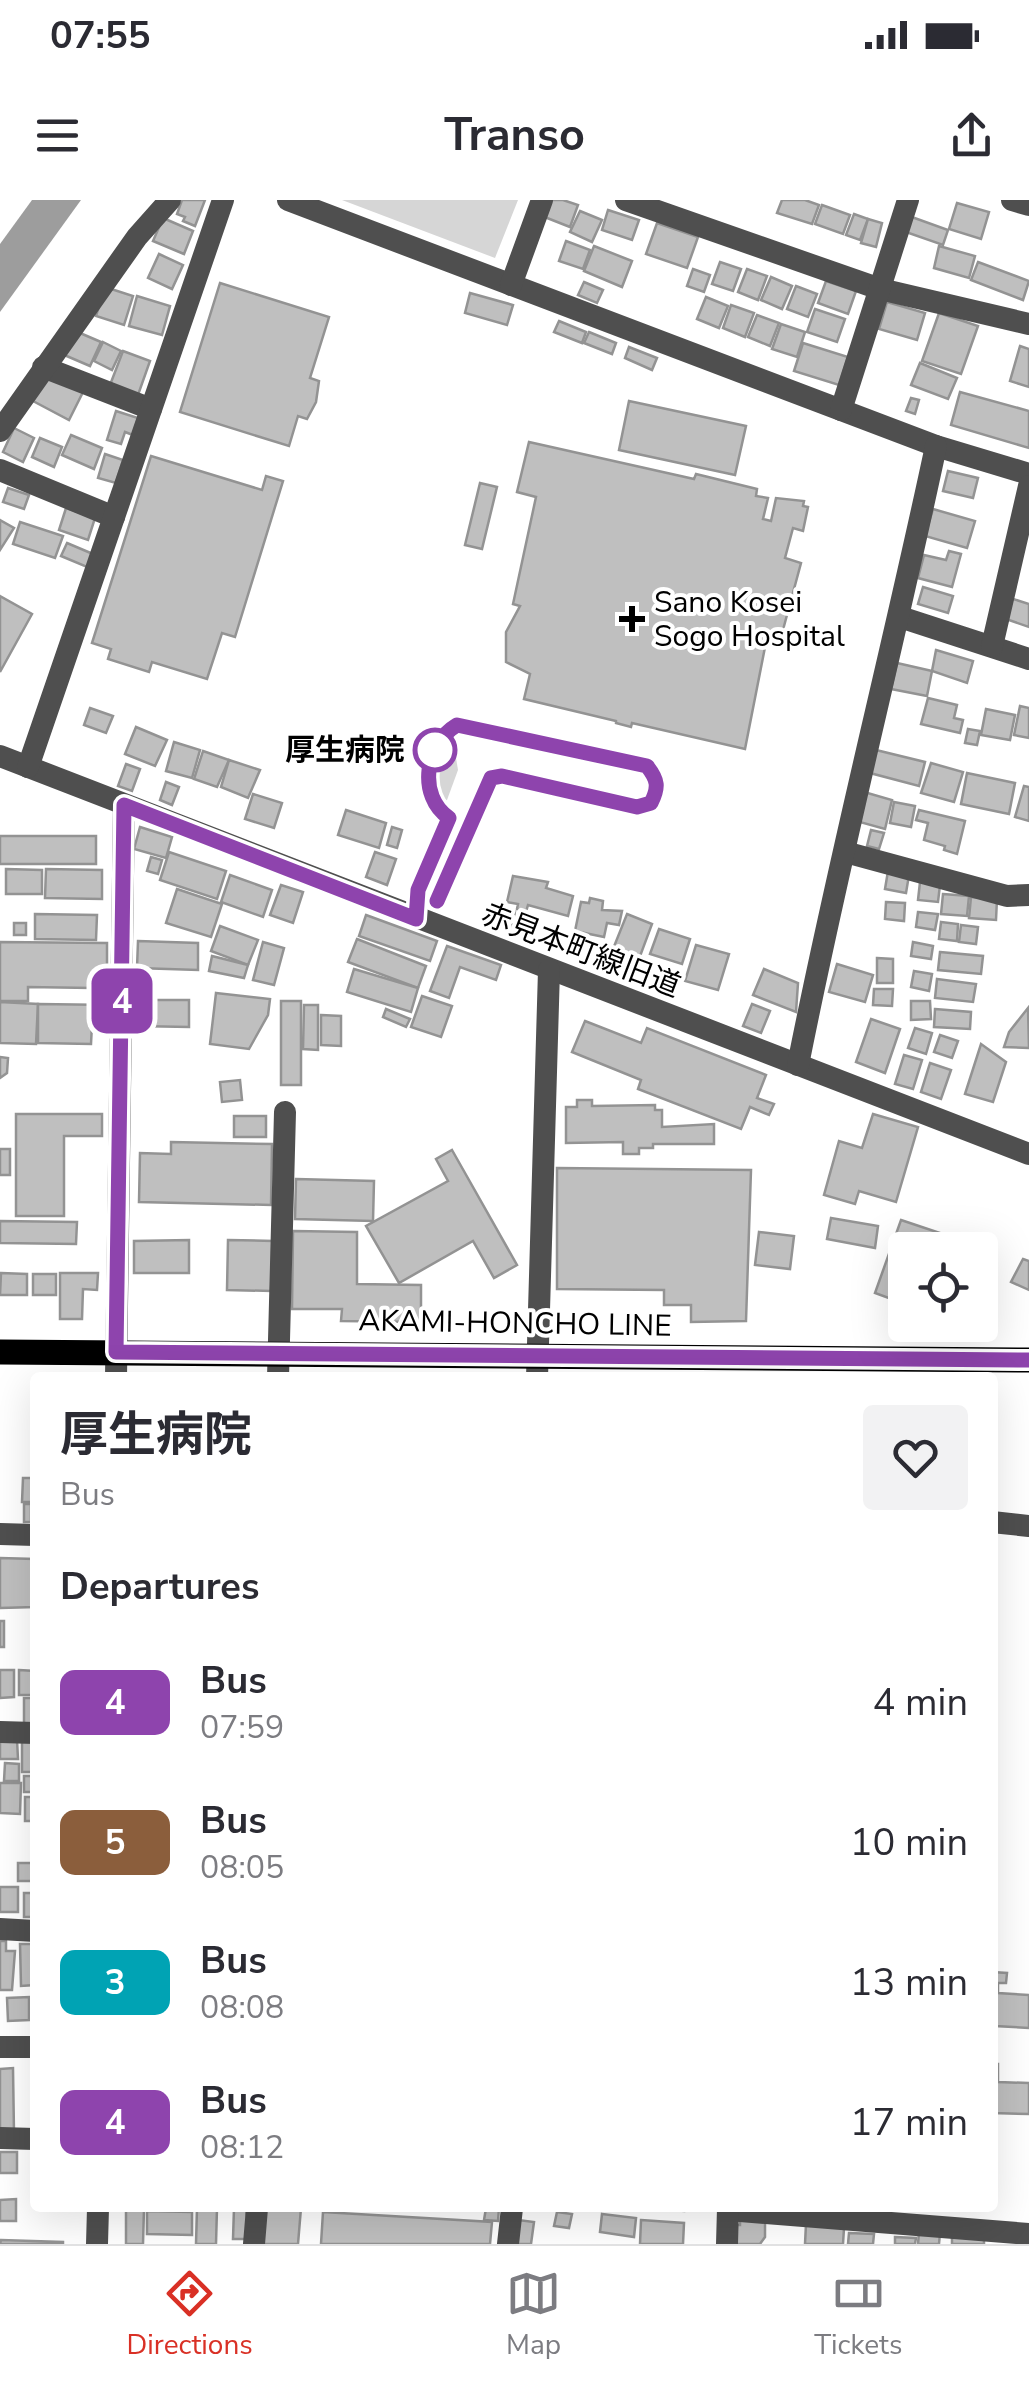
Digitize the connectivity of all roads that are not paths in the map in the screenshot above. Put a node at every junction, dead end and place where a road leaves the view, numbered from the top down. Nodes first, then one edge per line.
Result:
1 (170, 200) edge
2 (223, 200) edge
3 (288, 200) edge
4 (542, 200) edge
5 (626, 200) edge
6 (908, 200) edge
7 (1012, 200) edge
8 (1029, 205) edge
9 (511, 285) junction
10 (880, 289) junction
11 (1029, 324) edge
12 (42, 366) junction
13 (151, 409) junction
14 (841, 410) junction
15 (0, 430) edge
16 (936, 446) junction
17 (0, 470) edge
18 (1029, 474) edge
19 (1029, 486) edge
20 (114, 517) junction
21 (1021, 556) edge
22 (900, 618) junction
23 (992, 646) junction
24 (1029, 658) edge
25 (0, 756) edge
26 (28, 767) junction
27 (124, 805) junction
28 (846, 852) junction
29 (1029, 895) edge
30 (548, 970) junction
31 (798, 1065) junction
32 (285, 1112) dead end
33 (1029, 1154) edge
34 (0, 1352) edge
35 (1029, 1360) edge
36 (116, 1364) edge
37 (278, 1365) edge
38 (537, 1367) edge
39 (998, 1523) edge
40 (1029, 1526) edge
41 (0, 1534) edge
42 (30, 1535) edge
43 (0, 1732) edge
44 (30, 1733) edge
45 (0, 1929) edge
46 (30, 1931) edge
47 (0, 2047) edge
48 (30, 2047) edge
49 (0, 2138) edge
50 (30, 2139) edge
51 (98, 2212) edge
52 (257, 2212) edge
53 (512, 2212) edge
54 (728, 2212) edge
55 (756, 2212) edge
56 (1029, 2234) edge
57 (997, 2238) edge
58 (96, 2244) edge
59 (254, 2244) edge
60 (508, 2244) edge
61 (726, 2244) edge

1 - 12 street
2 - 13 street
3 - 9 street
4 - 9 street
5 - 10 street
6 - 10 street
7 - 8 street
9 - 14 street
10 - 11 street
10 - 14 street
12 - 13 street
12 - 15 street
13 - 20 street
14 - 16 street
16 - 18 street
16 - 22 street
17 - 20 street
19 - 21 street
20 - 26 street
21 - 23 street
22 - 23 street
22 - 28 street
23 - 24 street
25 - 26 street, 赤見本町線旧道
26 - 27 street, 赤見本町線旧道
27 - 30 street, 赤見本町線旧道
27 - 36 street
28 - 29 street
28 - 31 street
30 - 31 street, 赤見本町線旧道
30 - 38 street
31 - 33 street, 赤見本町線旧道
32 - 37 street
34 - 36 main road, AKAMI-HONCHO LINE
35 - 38 main road, AKAMI-HONCHO LINE
36 - 37 main road, AKAMI-HONCHO LINE
37 - 38 main road, AKAMI-HONCHO LINE
39 - 40 street
41 - 42 street
43 - 44 street
45 - 46 street
47 - 48 street
49 - 50 street
51 - 58 street
52 - 59 street
53 - 60 street
54 - 61 street
55 - 57 street
56 - 57 street

